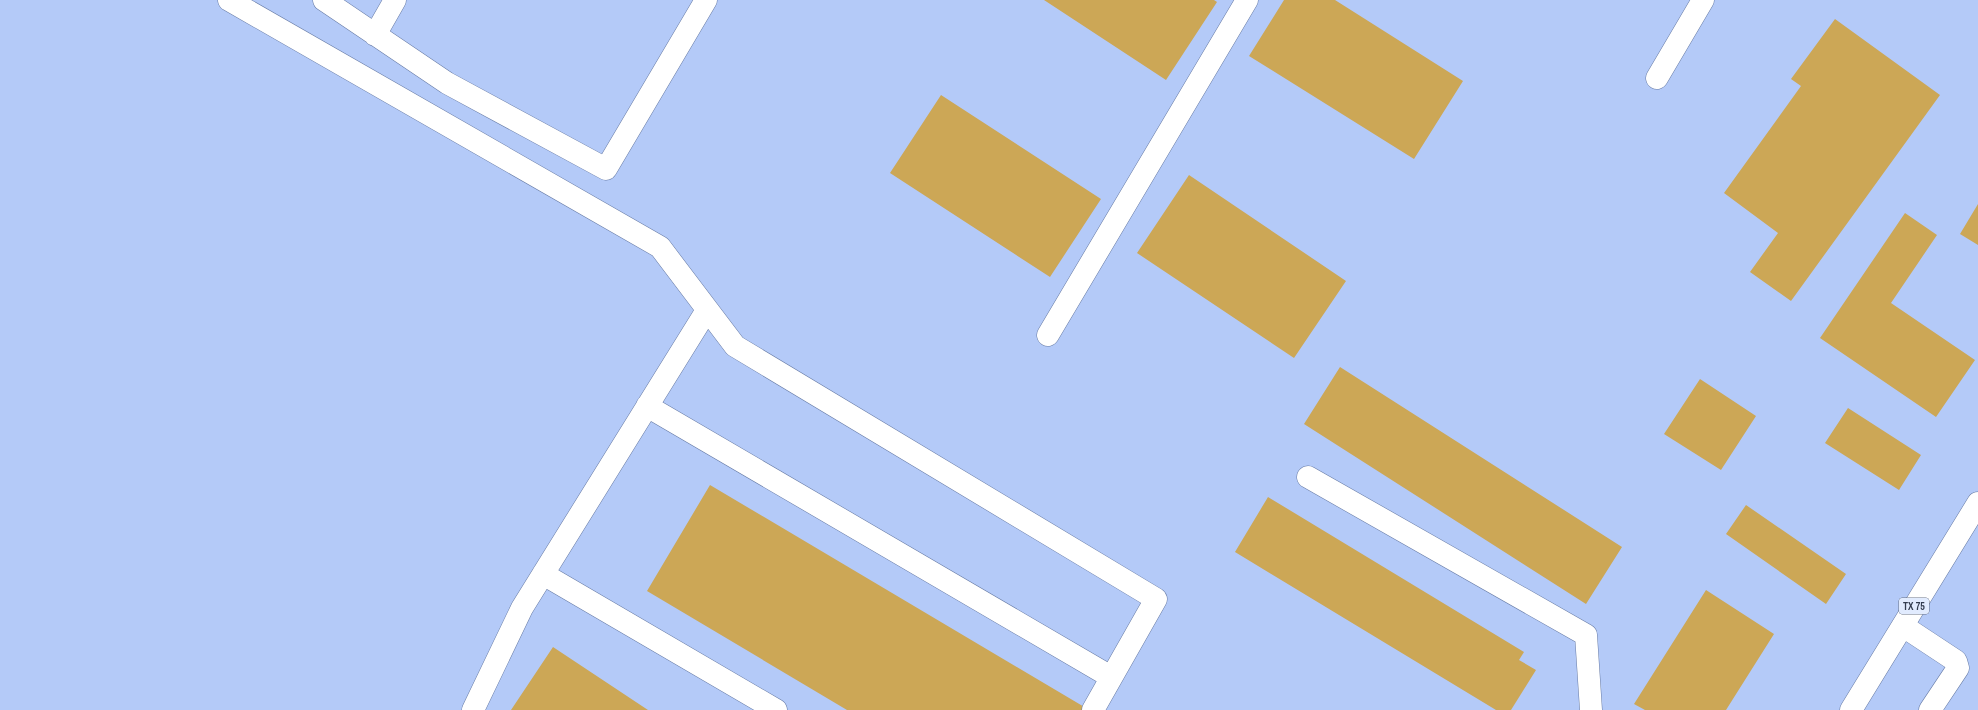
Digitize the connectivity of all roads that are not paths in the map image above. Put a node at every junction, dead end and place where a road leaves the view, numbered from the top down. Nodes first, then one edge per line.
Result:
1 (229, 0) edge
2 (324, 0) edge
3 (395, 0) edge
4 (706, 0) edge
5 (1247, 0) edge
6 (1703, 0) edge
7 (376, 35) junction
8 (1657, 78) dead end
9 (707, 310) junction
10 (1048, 335) dead end
11 (647, 406) junction
12 (1308, 477) dead end
13 (1978, 503) edge
14 (543, 574) junction
15 (1902, 626) junction
16 (1111, 677) junction
17 (473, 710) edge
18 (776, 710) edge
19 (1093, 710) edge
20 (1591, 710) edge
21 (1851, 710) edge
22 (1930, 710) edge

1 - 9 main road
2 - 7 main road
3 - 7 main road
4 - 7 main road
5 - 10 main road
6 - 8 main road
9 - 11 main road
9 - 16 main road
11 - 14 main road
11 - 16 main road
12 - 20 main road
13 - 15 main road, TX 75
14 - 17 main road
14 - 18 main road
15 - 21 main road, TX 75
15 - 22 main road
16 - 19 main road

